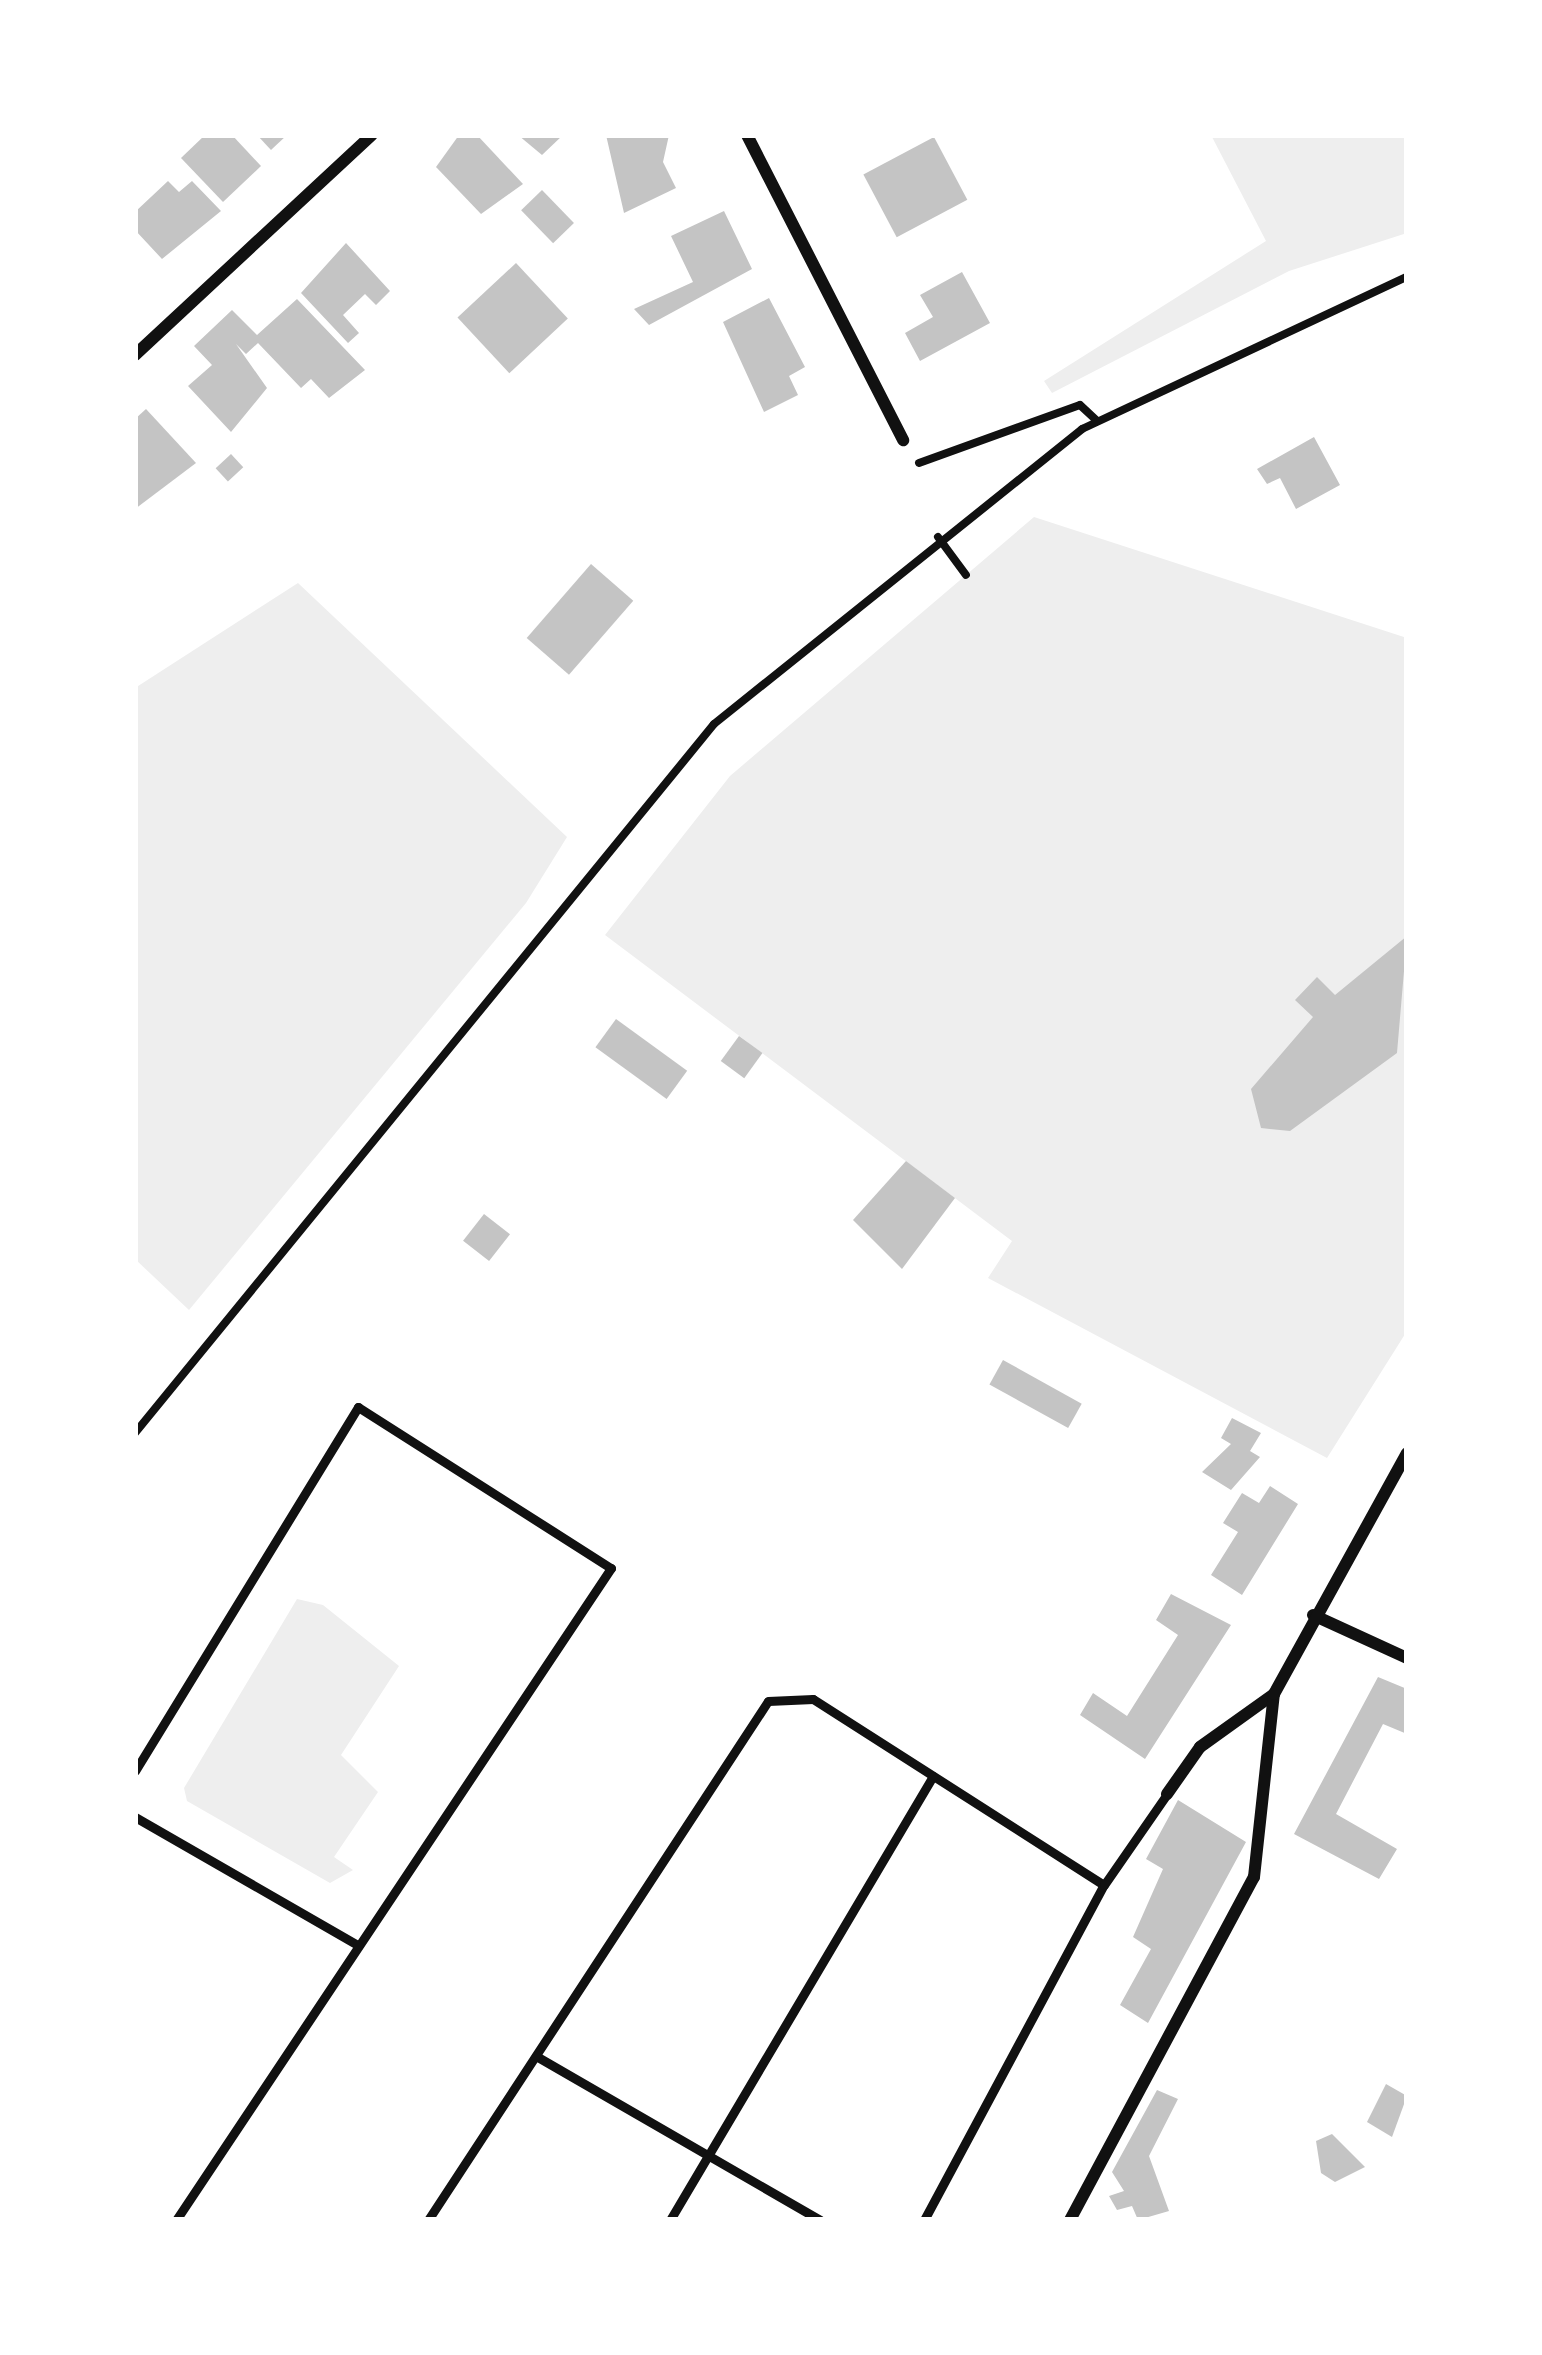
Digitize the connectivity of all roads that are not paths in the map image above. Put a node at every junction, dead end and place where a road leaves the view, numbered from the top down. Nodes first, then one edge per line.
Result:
1 (372, 135) edge
2 (747, 135) edge
3 (135, 355) edge
4 (903, 440) road end
5 (1407, 1453) edge
6 (1313, 1615) junction
7 (1407, 1658) edge
8 (1274, 1694) junction
9 (135, 1771) edge
10 (933, 1776) junction
11 (1167, 1794) joint
12 (135, 1817) edge
13 (1104, 1885) junction
14 (359, 1946) junction
15 (536, 2056) junction
16 (707, 2157) junction
17 (176, 2220) edge
18 (428, 2220) edge
19 (670, 2220) edge
20 (820, 2220) edge
21 (924, 2220) edge
22 (1070, 2220) edge

1 - 3 street
2 - 4 street
5 - 6 street
6 - 7 street
6 - 8 street
8 - 11 street
8 - 22 street
9 - 14 lane
10 - 13 lane
10 - 15 lane
10 - 16 lane
11 - 13 lane
12 - 14 lane
13 - 21 lane
14 - 17 lane
15 - 16 lane
15 - 18 lane
16 - 19 lane
16 - 20 lane

